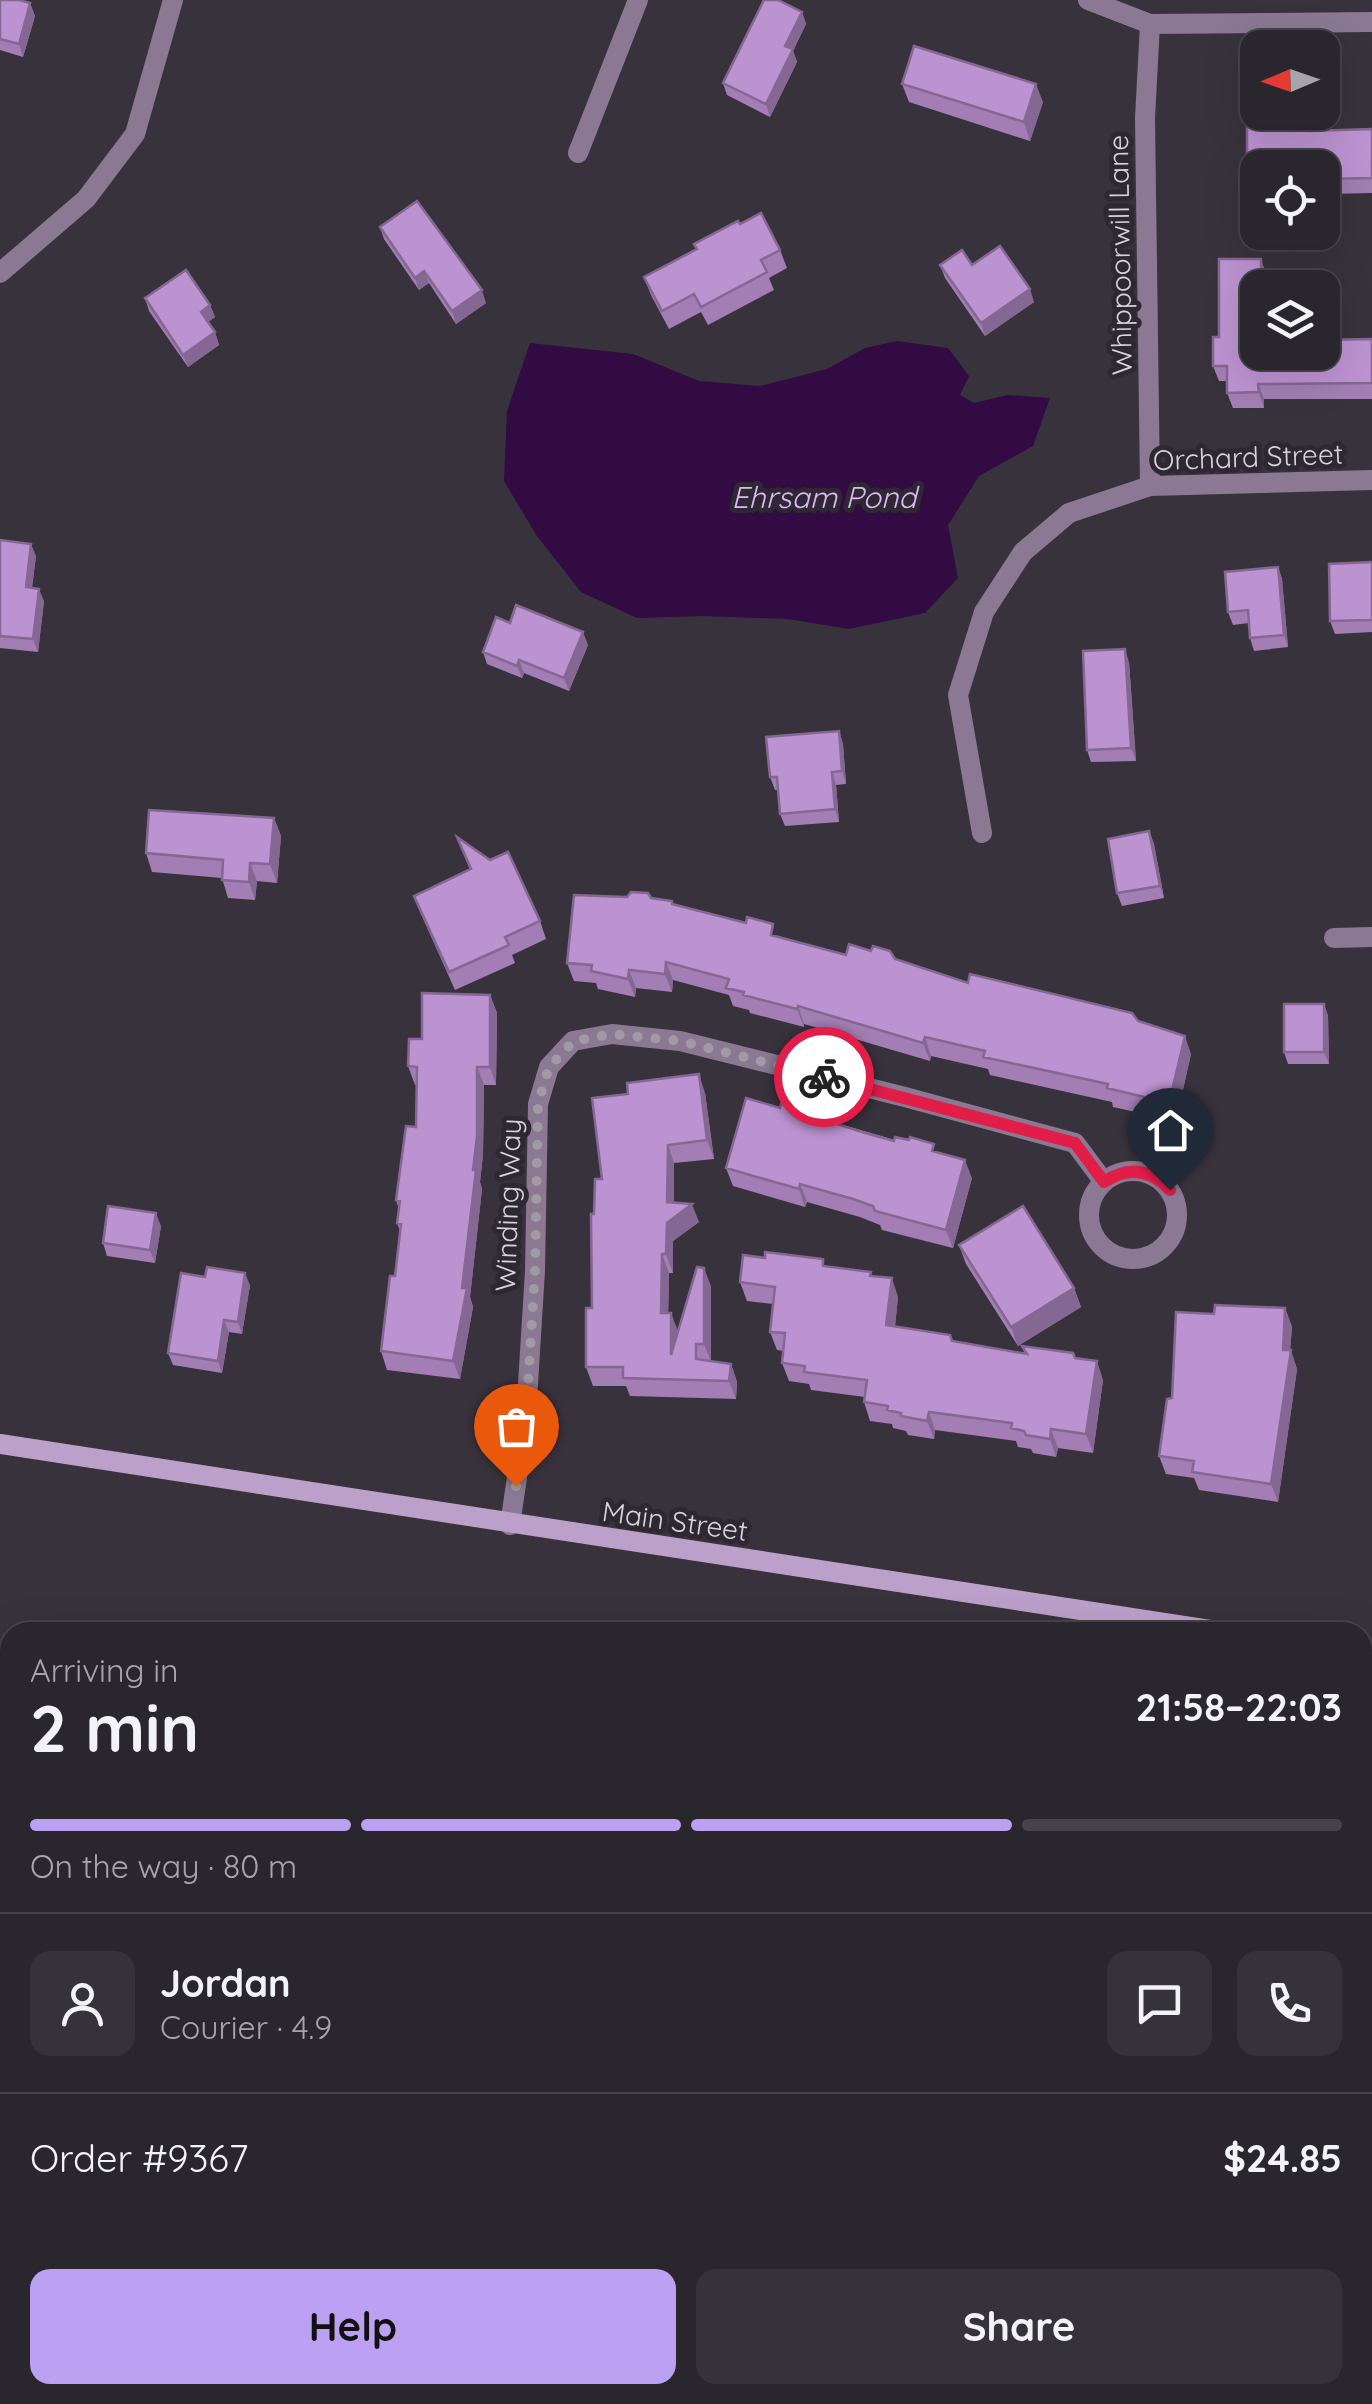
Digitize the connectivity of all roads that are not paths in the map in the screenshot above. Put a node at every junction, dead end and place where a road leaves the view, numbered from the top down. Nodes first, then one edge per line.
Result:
1 (173, 0) edge
2 (638, 0) edge
3 (1088, 0) edge
4 (1372, 22) edge
5 (1150, 24) junction
6 (578, 154) dead end
7 (0, 273) edge
8 (1372, 480) edge
9 (1150, 486) junction
10 (982, 833) dead end
11 (1334, 938) dead end
12 (1372, 938) edge
13 (1104, 1182) junction
14 (0, 1444) edge
15 (510, 1525) junction
16 (1156, 1622) edge

1 - 7 street
2 - 6 street
3 - 5 street
4 - 5 street
5 - 9 street, Whippoorwill Lane
8 - 9 street, Orchard Street
9 - 10 street, Orchard Street
11 - 12 street
13 - 13 street
13 - 15 street, Winding Way
14 - 15 main road, Main Street
15 - 16 main road, Main Street

